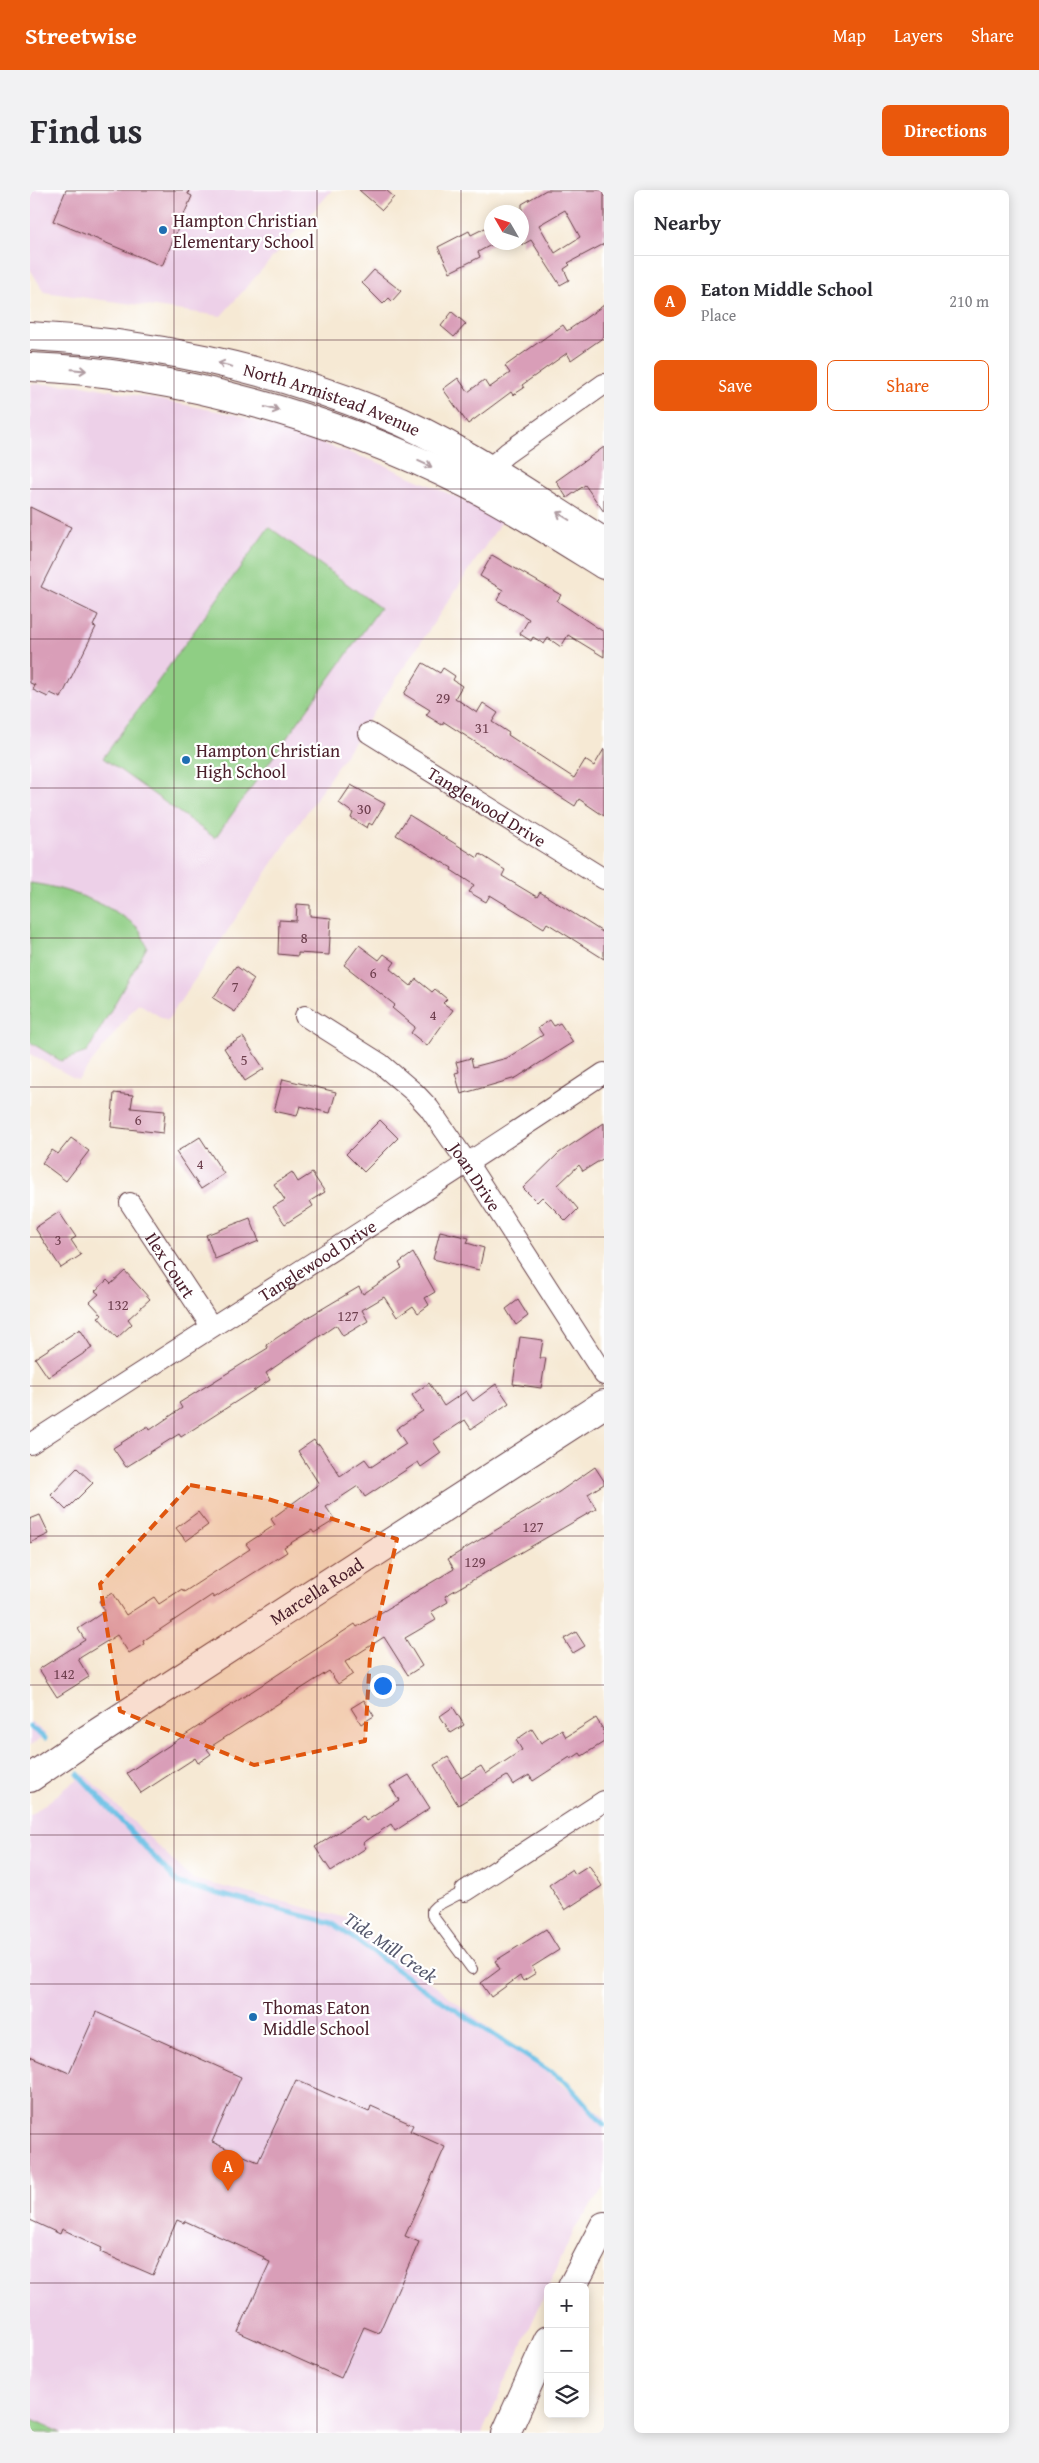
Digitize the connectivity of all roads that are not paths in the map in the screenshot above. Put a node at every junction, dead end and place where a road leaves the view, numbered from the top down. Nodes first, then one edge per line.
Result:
1 (30, 319) edge
2 (30, 336) edge
3 (69, 338) junction
4 (30, 367) edge
5 (604, 384) edge
6 (478, 477) junction
7 (604, 542) edge
8 (604, 565) edge
9 (369, 733) dead end
10 (604, 879) edge
11 (305, 1016) dead end
12 (604, 1073) edge
13 (468, 1164) junction
14 (130, 1203) dead end
15 (211, 1326) junction
16 (604, 1375) edge
17 (604, 1404) edge
18 (30, 1444) edge
19 (30, 1778) edge
20 (604, 1801) edge
21 (465, 1892) joint
22 (472, 1969) dead end
23 (604, 2226) edge
24 (574, 2283) edge
25 (544, 2349) edge
26 (506, 2433) edge

1 - 3 main road
2 - 3 main road, North Armistead Avenue
6 -> 3 main road, North Armistead Avenue
4 -> 6 main road, North Armistead Avenue
5 - 6 street
7 -> 6 main road, North Armistead Avenue
6 - 8 main road, North Armistead Avenue
9 - 10 street, Tanglewood Drive
11 - 13 street, Joan Drive
12 - 13 street, Tanglewood Drive
13 - 15 street, Tanglewood Drive
13 - 16 street, Joan Drive
14 - 15 street, Ilex Court
15 - 18 street, Tanglewood Drive
17 - 19 main road, Marcella Road
20 - 21 street
21 - 22 lane
23 - 24 main road
25 - 26 main road

